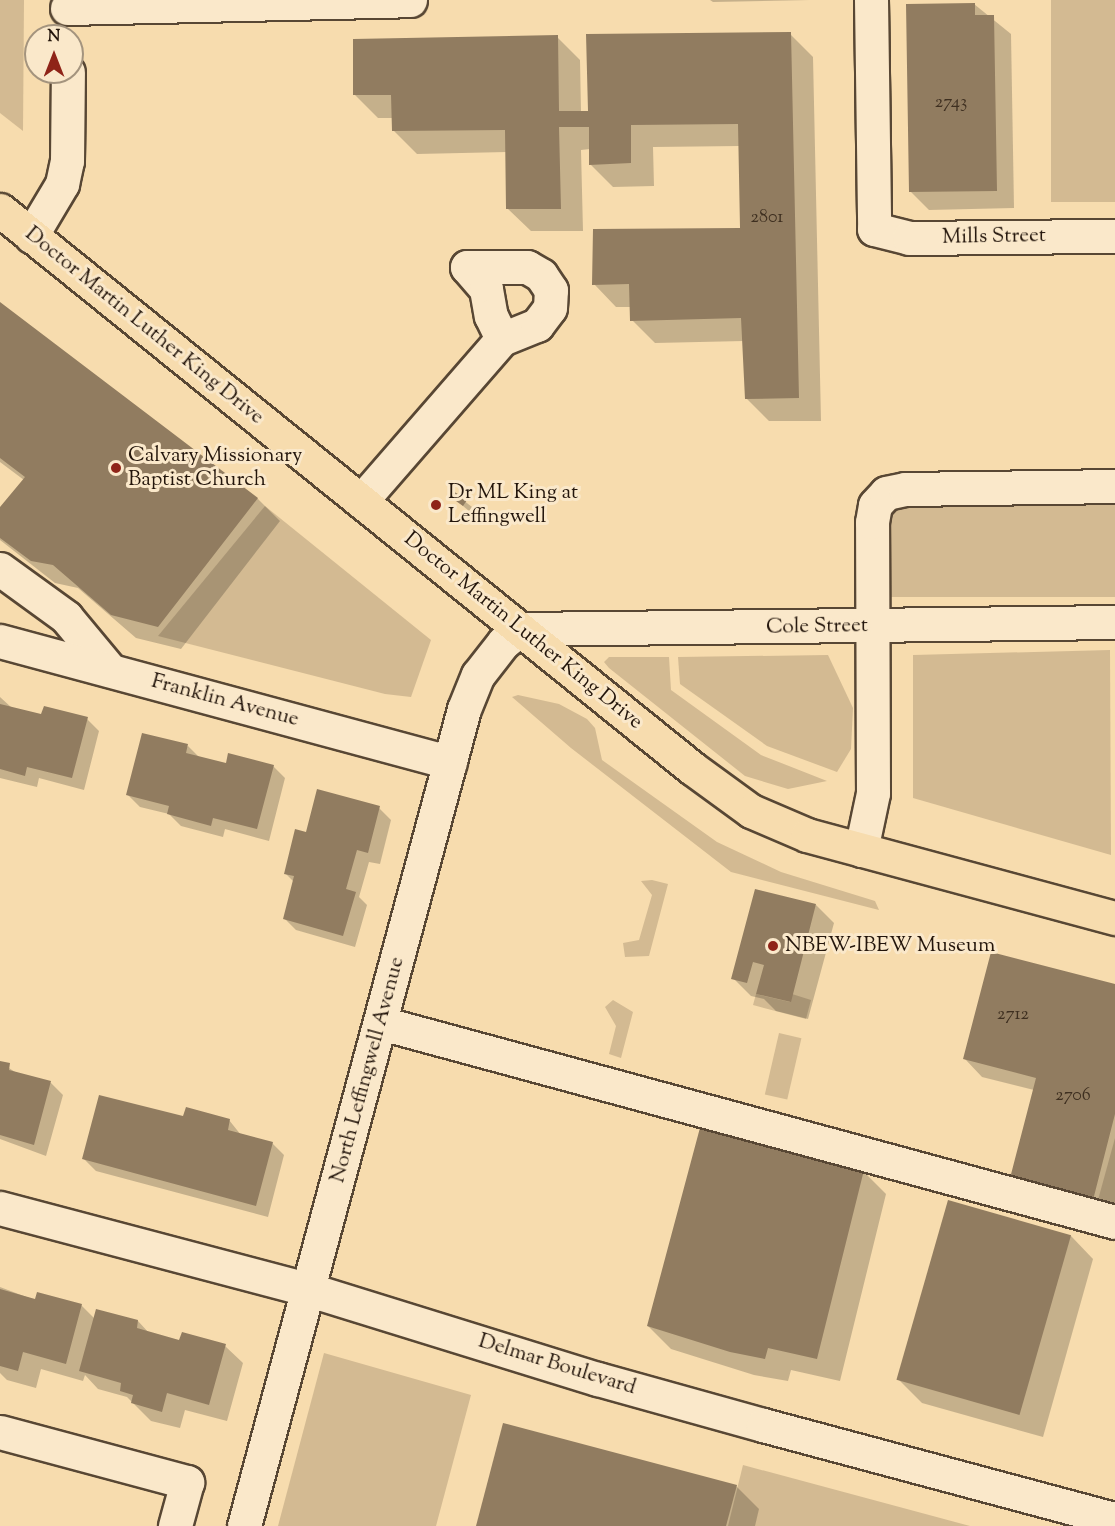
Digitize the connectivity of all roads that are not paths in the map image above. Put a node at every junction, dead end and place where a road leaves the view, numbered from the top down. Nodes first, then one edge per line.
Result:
1 (410, 0) edge
2 (871, 0) edge
3 (67, 15) edge
4 (68, 84) edge
5 (0, 210) edge
6 (31, 236) junction
7 (1115, 236) edge
8 (502, 339) dead end
9 (1115, 486) edge
10 (361, 501) junction
11 (0, 569) edge
12 (1115, 622) edge
13 (872, 626) junction
14 (520, 629) junction
15 (0, 641) edge
16 (110, 670) junction
17 (450, 762) junction
18 (861, 850) junction
19 (1115, 918) edge
20 (381, 1023) junction
21 (0, 1208) edge
22 (1115, 1222) edge
23 (310, 1290) junction
24 (0, 1432) edge
25 (1115, 1519) edge
26 (175, 1526) edge
27 (244, 1526) edge

1 - 3 street
2 - 7 street, Mills Street
4 - 6 street
5 - 6 main road, Doctor Martin Luther King Drive
6 - 10 main road, Doctor Martin Luther King Drive
8 - 10 street
9 - 13 street
10 - 14 main road, Doctor Martin Luther King Drive
11 - 16 street
12 - 13 street, Cole Street
13 - 14 street, Cole Street
13 - 18 street
14 - 17 street, North Leffingwell Avenue
14 - 18 main road, Doctor Martin Luther King Drive
15 - 16 street, Franklin Avenue
16 - 17 street, Franklin Avenue
17 - 20 street, North Leffingwell Avenue
18 - 19 main road, Doctor Martin Luther King Drive
20 - 22 street
20 - 23 street, North Leffingwell Avenue
21 - 23 street, Delmar Boulevard
23 - 25 street, Delmar Boulevard
23 - 27 street, North Leffingwell Avenue
24 - 26 street

